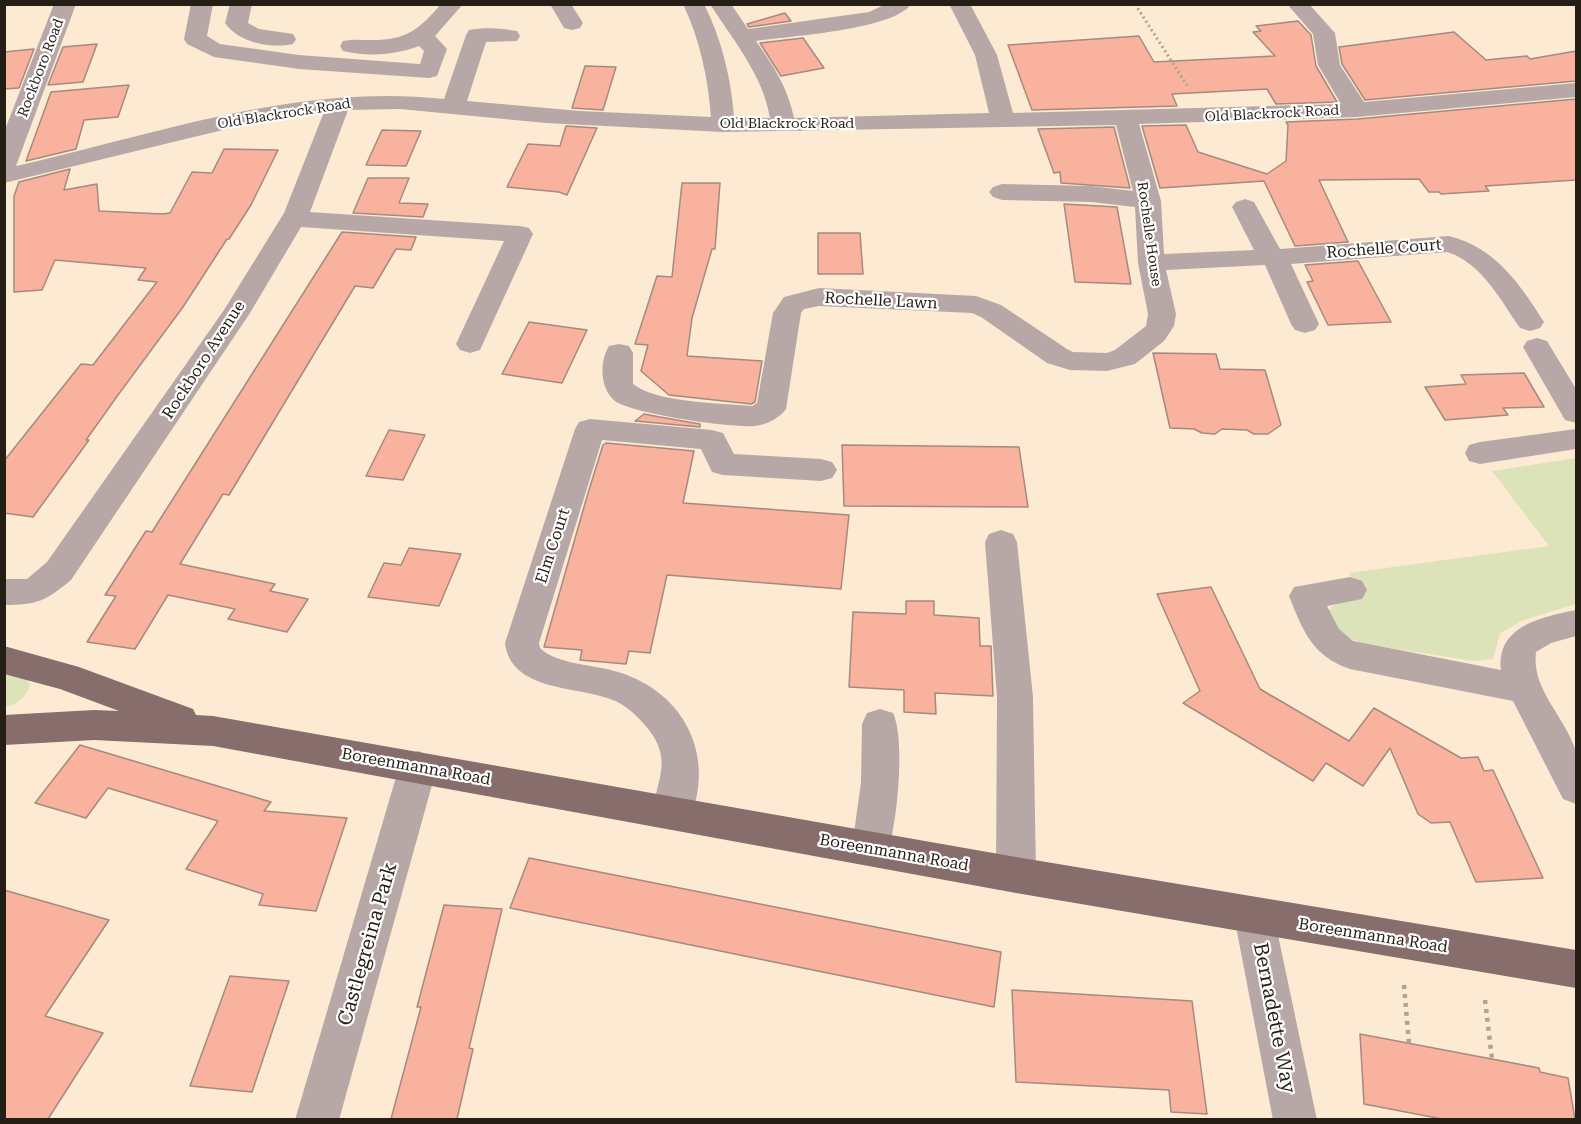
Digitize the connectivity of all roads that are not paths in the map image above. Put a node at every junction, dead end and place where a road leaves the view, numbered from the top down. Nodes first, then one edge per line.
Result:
1 (65, 4) edge
2 (202, 4) edge
3 (241, 4) edge
4 (453, 4) edge
5 (560, 4) edge
6 (693, 4) edge
7 (720, 4) edge
8 (901, 4) edge
9 (958, 4) edge
10 (1297, 4) edge
11 (572, 23) dead end
12 (509, 36) dead end
13 (742, 36) junction
14 (423, 38) junction
15 (1576, 90) edge
16 (339, 104) junction
17 (453, 107) junction
18 (1357, 110) junction
19 (1125, 119) junction
20 (1003, 121) junction
21 (723, 125) junction
22 (783, 125) junction
23 (4, 165) edge
24 (4, 176) edge
25 (1002, 192) dead end
26 (1148, 201) junction
27 (1245, 207) dead end
28 (293, 219) junction
29 (1273, 257) junction
30 (1151, 263) junction
31 (1162, 314) joint
32 (1305, 324) dead end
33 (470, 344) dead end
34 (619, 353) dead end
35 (1576, 412) edge
36 (1576, 439) edge
37 (1480, 453) dead end
38 (821, 470) dead end
39 (1001, 542) dead end
40 (1350, 590) dead end
41 (18, 592) edge
42 (1576, 623) edge
43 (4, 660) edge
44 (1525, 689) junction
45 (880, 724) dead end
46 (4, 730) edge
47 (213, 732) junction
48 (418, 767) junction
49 (1576, 788) edge
50 (673, 814) junction
51 (871, 848) junction
52 (1016, 875) junction
53 (1254, 916) junction
54 (1576, 969) edge
55 (317, 1119) edge
56 (1295, 1119) edge

1 - 23 street, Rockboro Road
2 - 14 street
3 - 14 street
4 - 14 street
5 - 11 street
6 - 21 street
7 - 13 street
8 - 13 street
9 - 20 street
10 - 18 street
12 - 17 street
13 - 22 street
15 - 18 street, Old Blackrock Road
16 - 17 street, Old Blackrock Road
16 - 24 street, Old Blackrock Road
16 - 28 street, Rockboro Avenue
17 - 21 street, Old Blackrock Road
18 - 19 street, Old Blackrock Road
19 - 20 street, Old Blackrock Road
19 - 26 street, Rochelle House
20 - 22 street, Old Blackrock Road
21 - 22 street, Old Blackrock Road
25 - 26 street
26 - 30 street, Rochelle House
27 - 29 street
28 - 33 street
28 - 41 street, Rockboro Avenue
29 - 30 street, Rochelle Court
29 - 32 street
29 - 35 street, Rochelle Court
30 - 31 street, Rochelle House
31 - 34 street, Rochelle Lawn
36 - 37 street
38 - 50 street, Elm Court
39 - 52 street
40 - 44 street
42 - 44 street
43 - 47 main road, Boreenmanna Road
44 - 49 street
45 - 51 street
46 - 47 main road, Boreenmanna Road
47 - 48 main road, Boreenmanna Road
48 - 50 main road, Boreenmanna Road
48 - 55 street, Castlegreina Park
50 - 51 main road, Boreenmanna Road
51 - 52 main road, Boreenmanna Road
52 - 53 main road, Boreenmanna Road
53 - 54 main road, Boreenmanna Road
53 - 56 street, Bernadette Way

